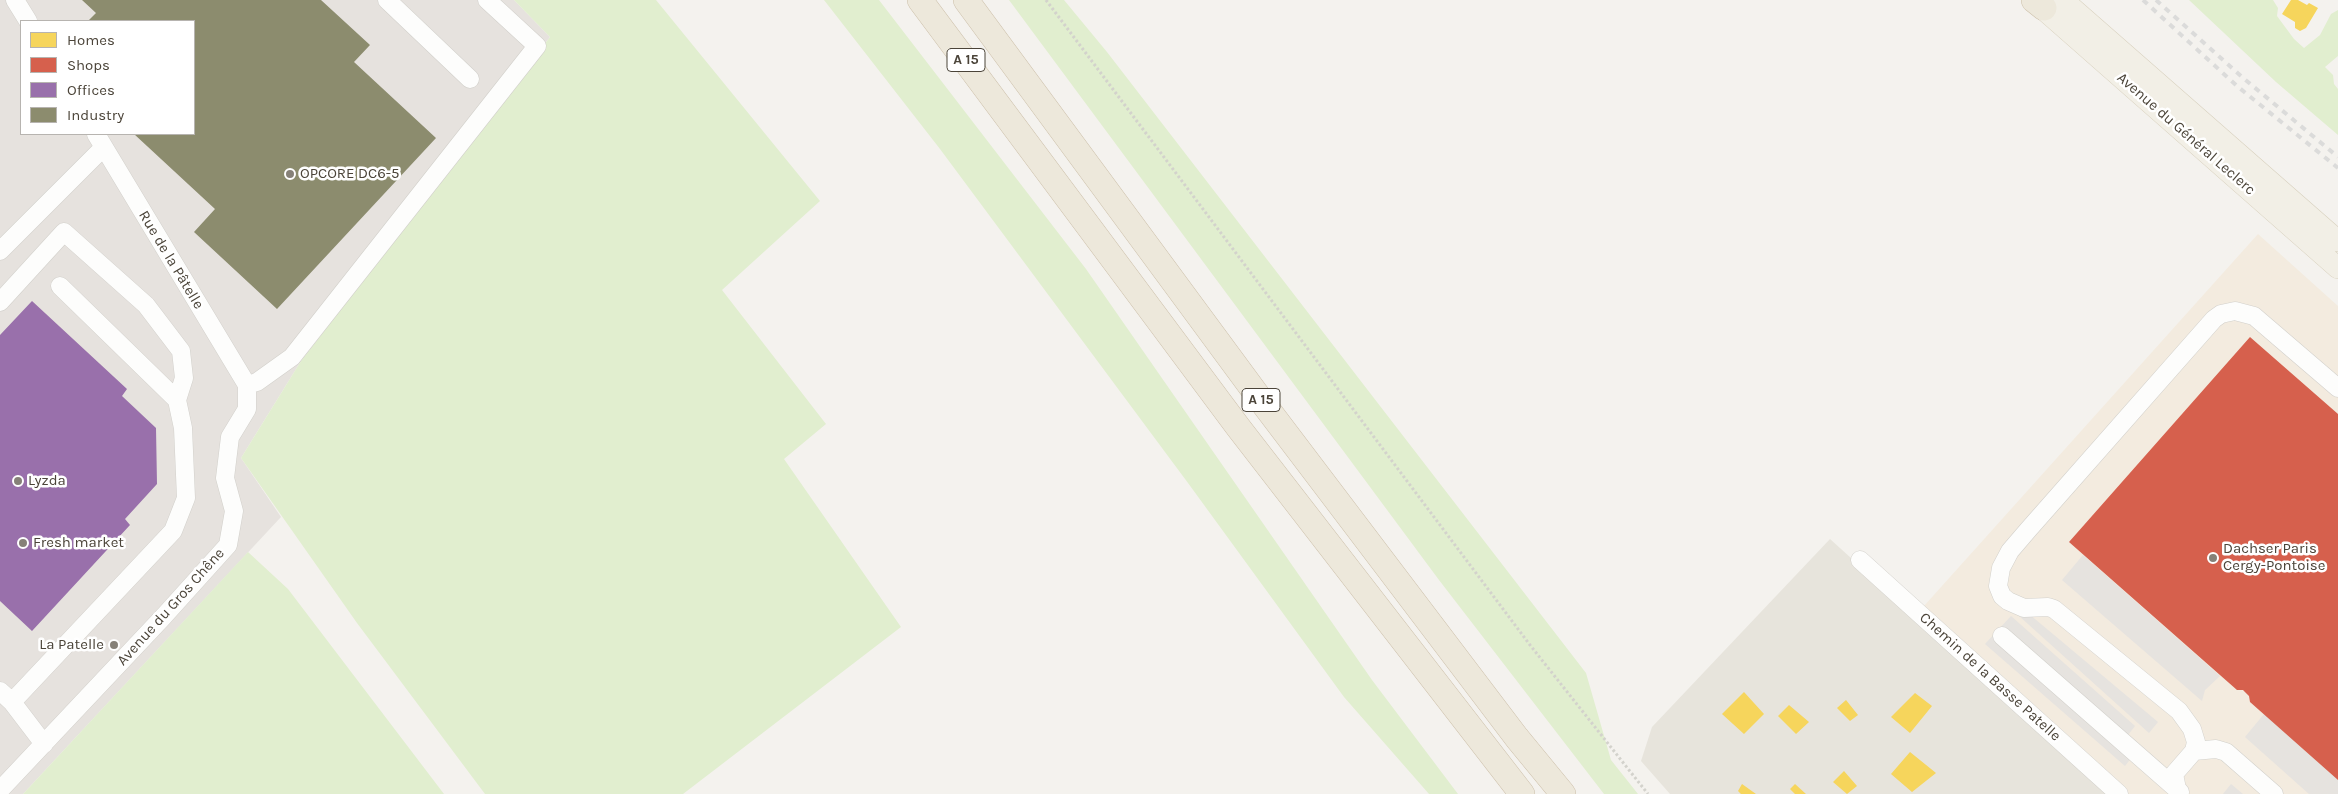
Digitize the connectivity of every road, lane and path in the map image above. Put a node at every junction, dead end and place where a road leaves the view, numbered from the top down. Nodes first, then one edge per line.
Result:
1 (15, 0) edge
2 (387, 0) edge
3 (487, 0) edge
4 (920, 0) edge
5 (966, 0) edge
6 (1046, 0) edge
7 (2043, 2) edge
8 (27, 20) edge
9 (470, 79) dead end
10 (100, 140) edge
11 (2338, 241) edge
12 (0, 251) edge
13 (2338, 268) edge
14 (60, 286) dead end
15 (0, 302) edge
16 (247, 385) junction
17 (2338, 388) edge
18 (176, 400) junction
19 (1860, 560) dead end
20 (2002, 636) dead end
21 (6, 697) edge
22 (44, 744) junction
23 (2194, 751) junction
24 (0, 790) edge
25 (2179, 792) edge
26 (1522, 794) edge
27 (1562, 794) edge
28 (1648, 794) edge
29 (2119, 794) edge
30 (2274, 794) edge

1 - 8 street
2 - 9 street
3 - 16 street
4 - 26 highway, A 15
5 - 27 highway, A 15
6 - 28 path
7 - 11 main road, Avenue du Général Leclerc
7 - 13 main road, Avenue du Général Leclerc
10 - 12 street
10 - 16 street, Rue de la Pâtelle
14 - 18 street
15 - 18 street
16 - 22 street, Avenue du Gros Chêne
17 - 23 street
18 - 21 street
19 - 29 street, Chemin de la Basse Patelle
20 - 25 street
21 - 22 street
22 - 24 street, Avenue du Gros Chêne
23 - 25 street
23 - 30 street

